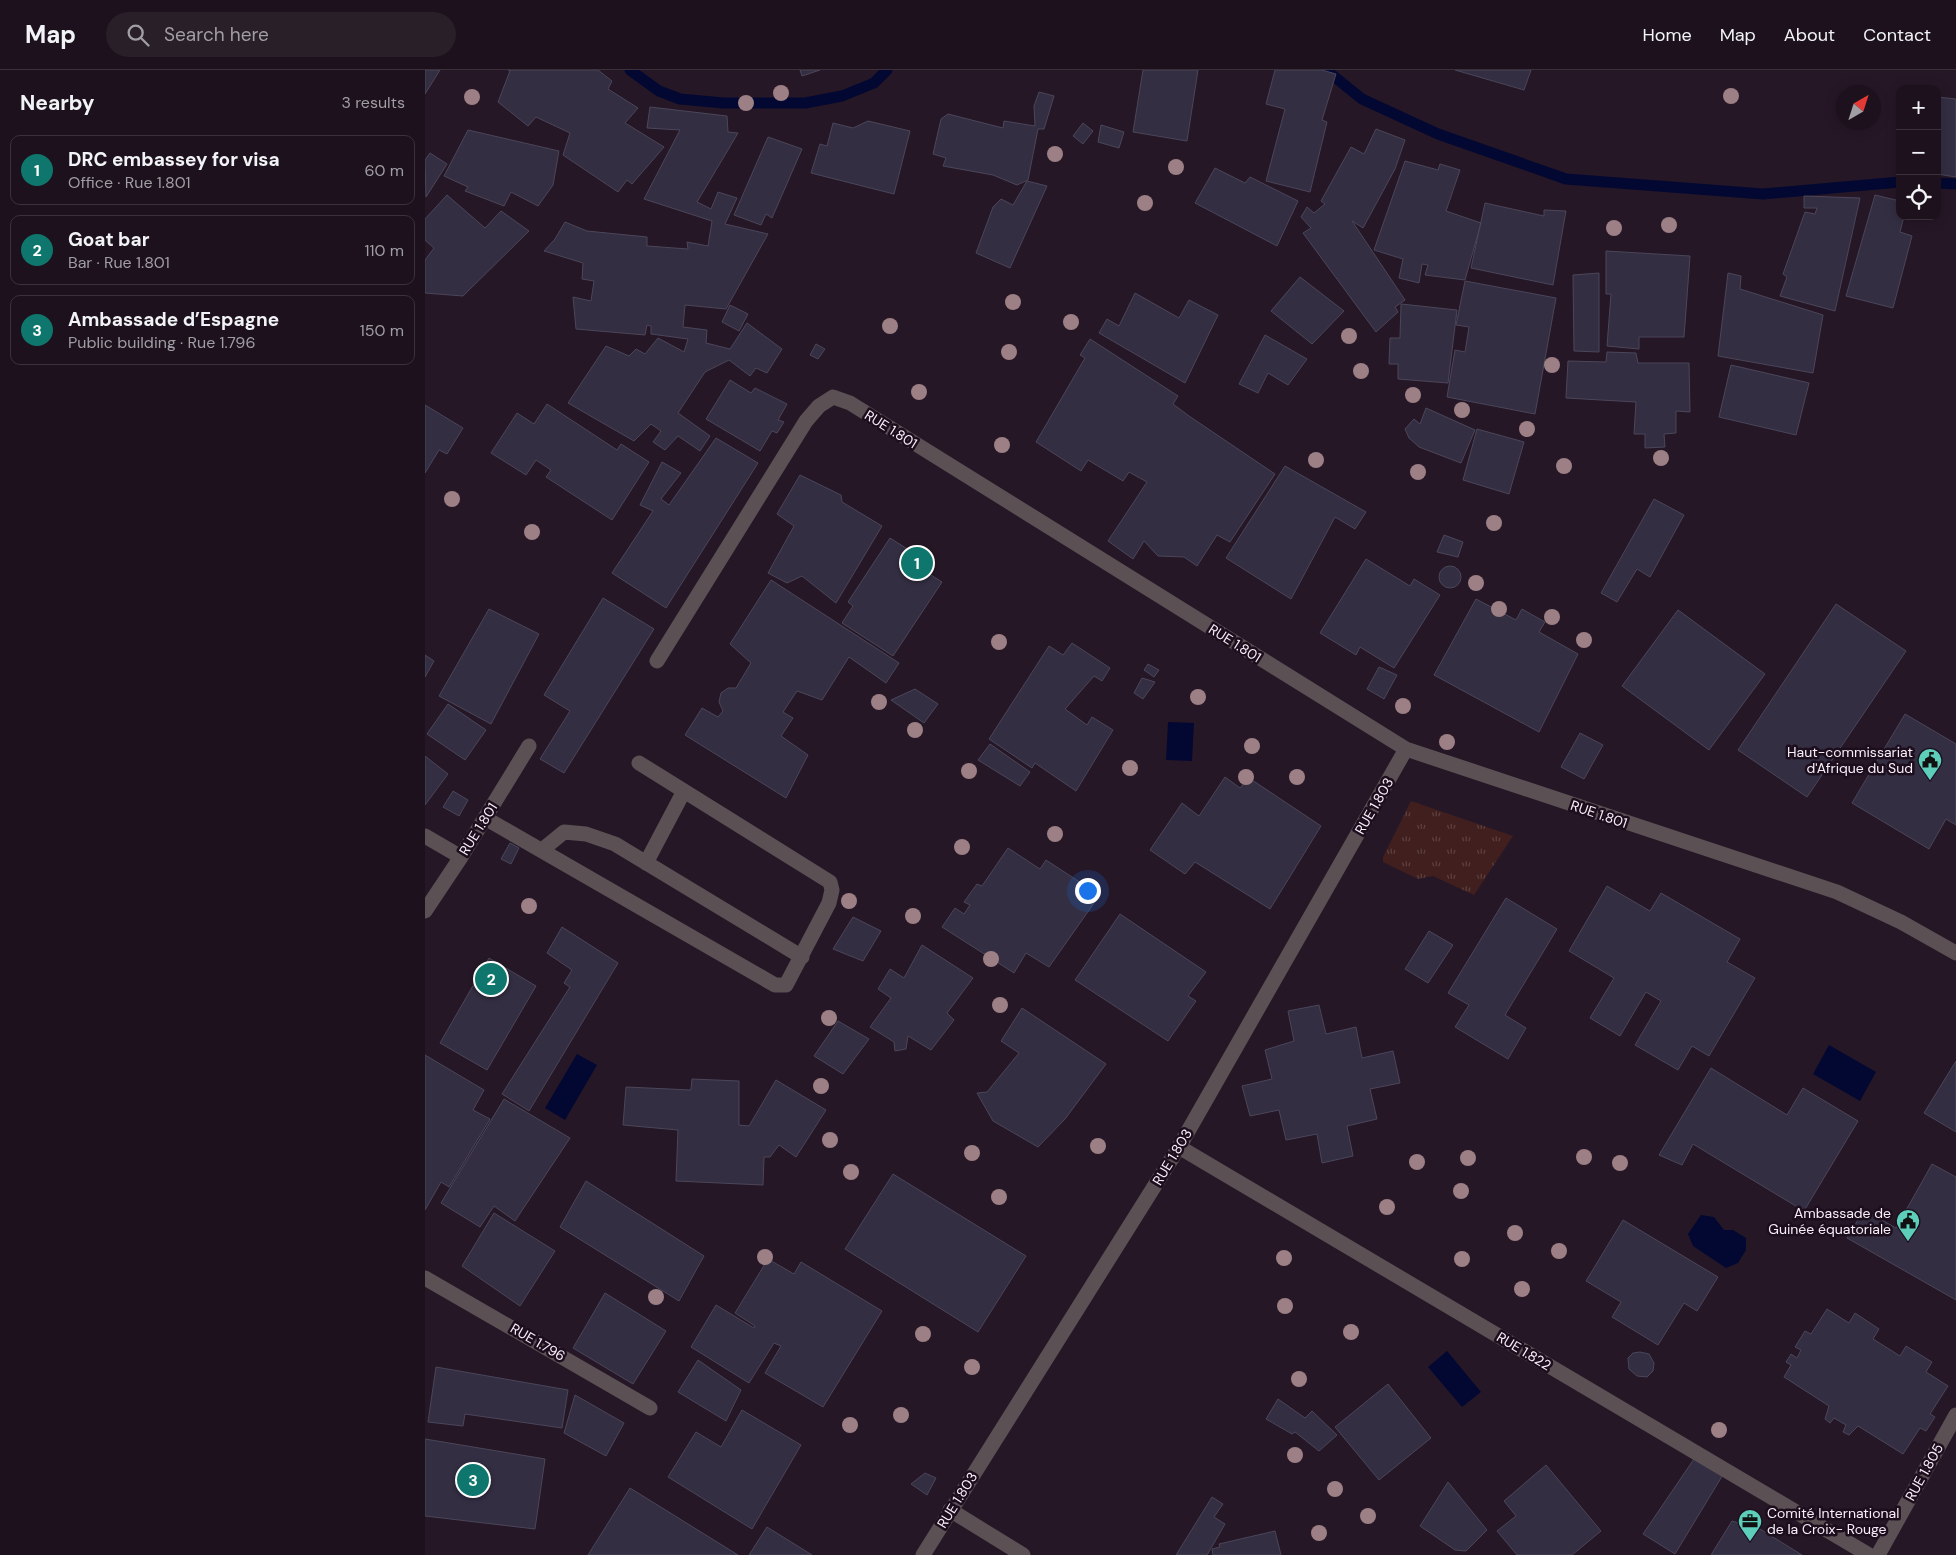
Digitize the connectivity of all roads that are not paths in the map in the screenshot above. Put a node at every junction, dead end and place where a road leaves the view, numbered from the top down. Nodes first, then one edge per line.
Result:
1 (657, 661) dead end
2 (529, 746) dead end
3 (1406, 749) junction
4 (639, 763) dead end
5 (684, 791) junction
6 (485, 818) junction
7 (425, 836) edge
8 (542, 850) junction
9 (461, 857) junction
10 (646, 863) junction
11 (425, 910) edge
12 (1956, 953) edge
13 (802, 957) junction
14 (1179, 1147) junction
15 (425, 1278) edge
16 (650, 1408) dead end
17 (1956, 1415) edge
18 (951, 1510) junction
19 (923, 1555) edge
20 (1023, 1555) edge
21 (1869, 1555) edge
22 (1877, 1555) edge

1 - 3 street, RUE 1.801
2 - 6 street, RUE 1.801
3 - 12 street, RUE 1.801
3 - 14 street, RUE 1.803
4 - 5 street
5 - 10 street
5 - 13 street
6 - 8 street
6 - 9 street, RUE 1.801
7 - 9 street
8 - 10 street
8 - 13 street
9 - 11 street, RUE 1.801
10 - 13 street
14 - 18 street, RUE 1.803
14 - 21 street, RUE 1.822
15 - 16 street, RUE 1.796
17 - 22 street, RUE 1.805
18 - 19 street, RUE 1.803
18 - 20 street

